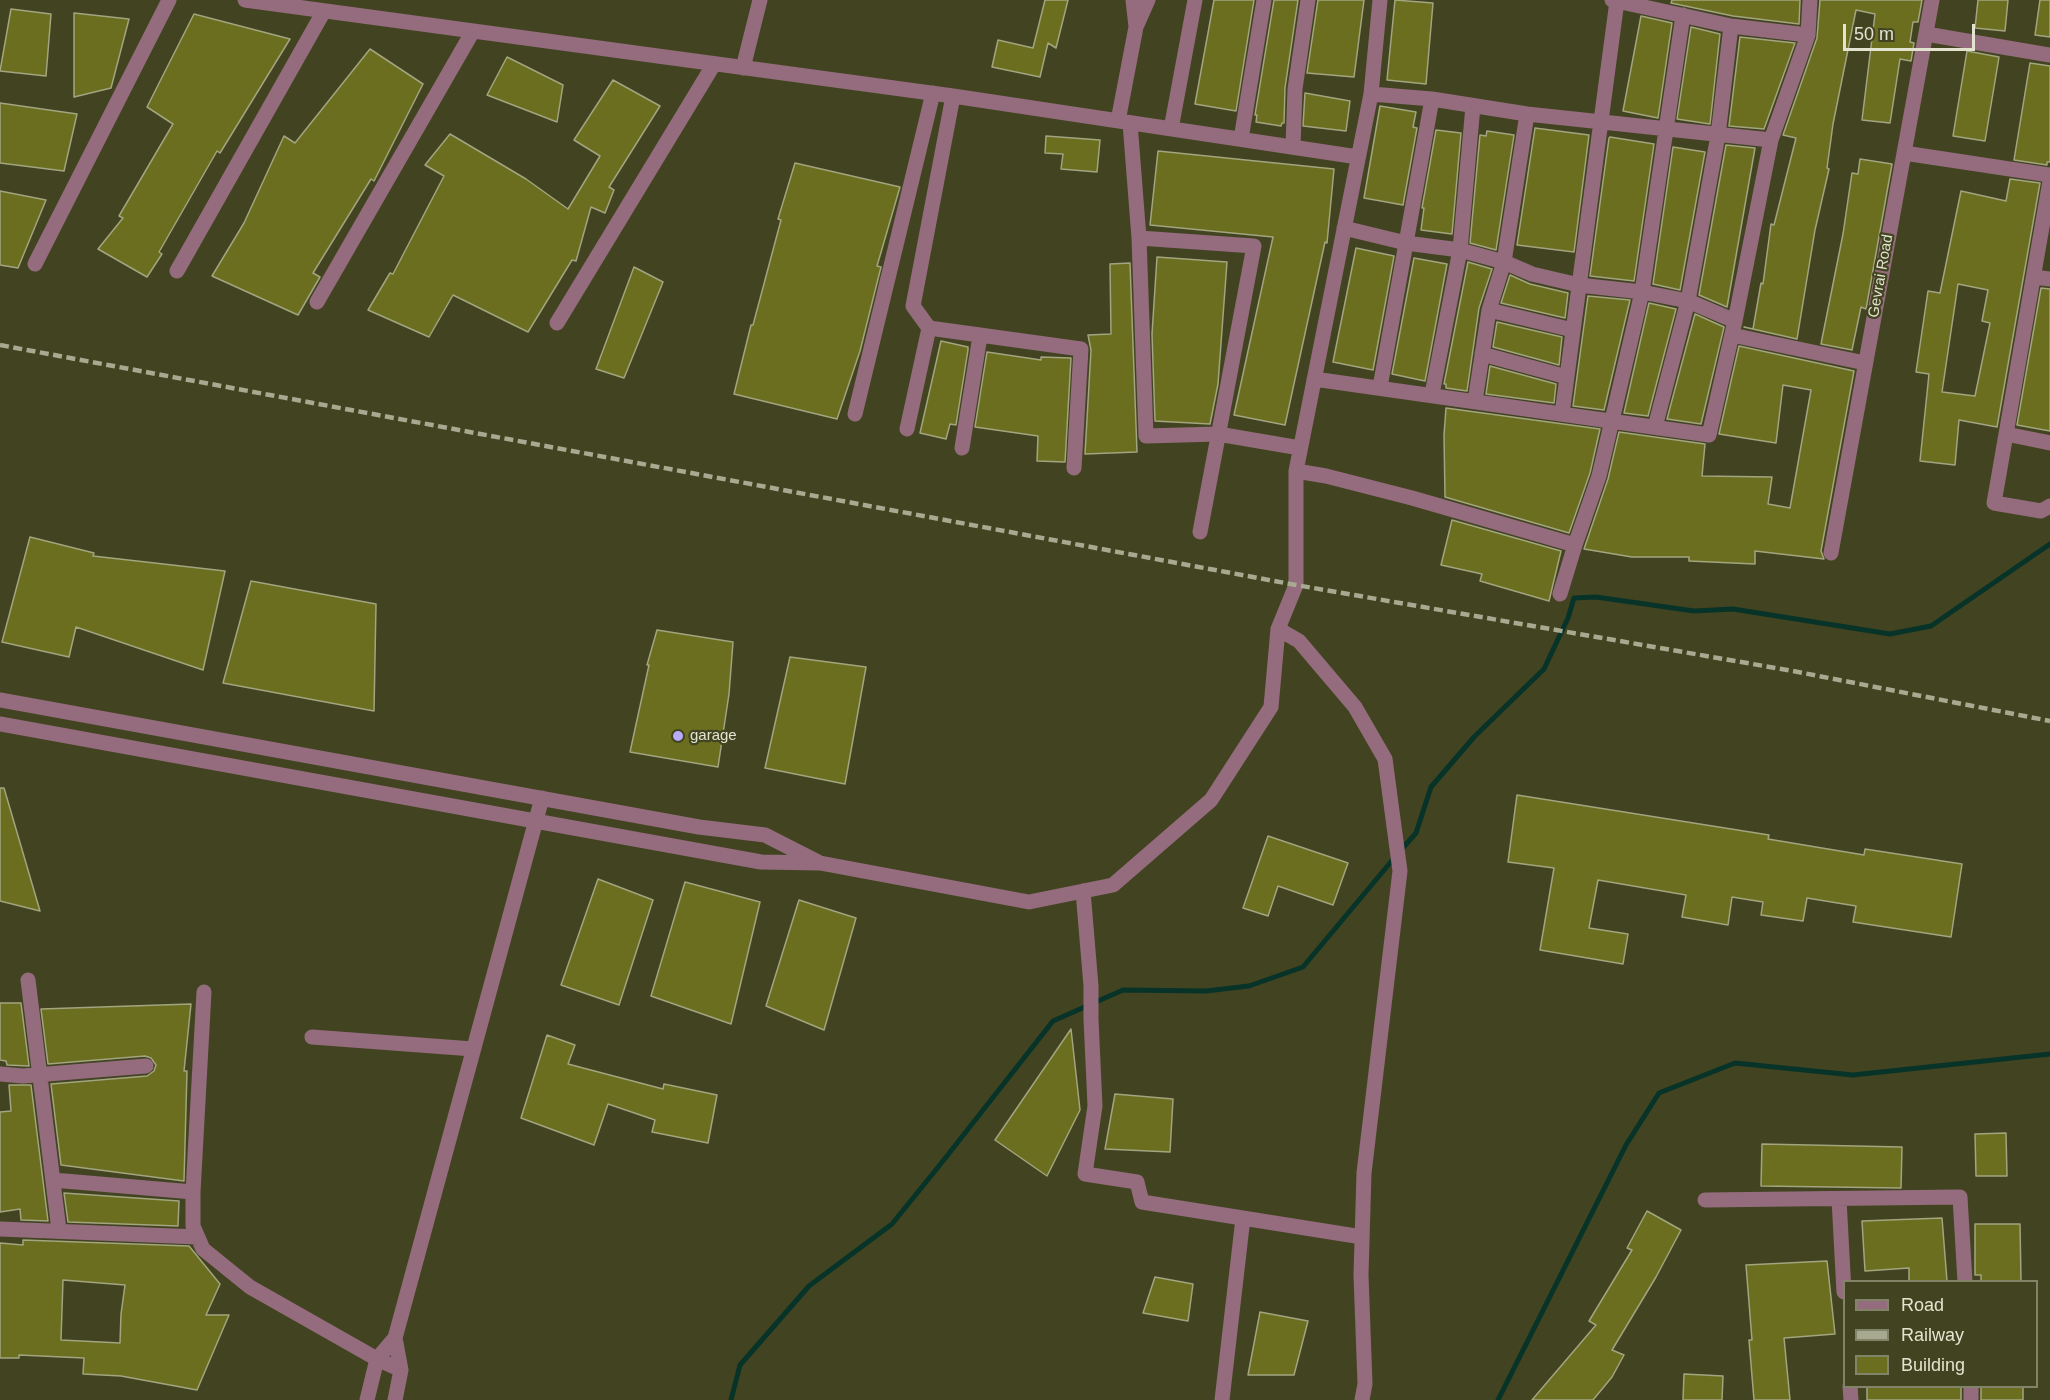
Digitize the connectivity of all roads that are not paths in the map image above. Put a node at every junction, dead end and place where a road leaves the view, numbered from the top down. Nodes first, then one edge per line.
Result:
1 (169, 0) edge
2 (245, 0) edge
3 (760, 0) edge
4 (1133, 0) edge
5 (1148, 0) edge
6 (1195, 0) edge
7 (1264, 0) edge
8 (1308, 0) edge
9 (1380, 0) edge
10 (1810, 0) edge
11 (1932, 0) edge
12 (1614, 1) edge
13 (324, 11) junction
14 (1683, 15) junction
15 (1731, 26) junction
16 (1136, 27) junction
17 (473, 31) junction
18 (1926, 34) junction
19 (1808, 35) junction
20 (2050, 55) edge
21 (714, 64) junction
22 (743, 68) junction
23 (933, 93) junction
24 (1371, 94) junction
25 (952, 96) junction
26 (1432, 99) junction
27 (1473, 106) junction
28 (1527, 114) junction
29 (1601, 121) junction
30 (1124, 122) junction
31 (1666, 128) junction
32 (1171, 129) junction
33 (1718, 135) junction
34 (1241, 139) junction
35 (1771, 140) junction
36 (1293, 146) junction
37 (1904, 153) junction
38 (1358, 157) junction
39 (2050, 175) edge
40 (2050, 181) edge
41 (1344, 228) junction
42 (1139, 238) junction
43 (1406, 243) junction
44 (1460, 250) junction
45 (1504, 262) junction
46 (35, 264) dead end
47 (177, 271) dead end
48 (2034, 277) junction
49 (2050, 279) edge
50 (1579, 285) junction
51 (1642, 292) junction
52 (1688, 301) junction
53 (317, 303) dead end
54 (1489, 310) junction
55 (557, 323) dead end
56 (929, 328) junction
57 (1733, 328) junction
58 (1573, 330) junction
59 (980, 336) junction
60 (1482, 354) junction
61 (1865, 363) junction
62 (1567, 377) junction
63 (1314, 379) junction
64 (1380, 387) junction
65 (1432, 394) junction
66 (1475, 401) junction
67 (855, 414) dead end
68 (1562, 414) junction
69 (1613, 421) junction
70 (1655, 428) junction
71 (907, 429) dead end
72 (1218, 434) junction
73 (2006, 434) junction
74 (2050, 443) edge
75 (962, 448) dead end
76 (1300, 448) junction
77 (1074, 468) dead end
78 (1296, 471) junction
79 (2050, 506) edge
80 (1200, 532) dead end
81 (1575, 545) junction
82 (1831, 553) dead end
83 (1560, 594) dead end
84 (1278, 629) junction
85 (0, 700) edge
86 (0, 724) edge
87 (542, 798) junction
88 (536, 822) junction
89 (820, 863) junction
90 (1083, 891) junction
91 (28, 980) dead end
92 (204, 992) dead end
93 (312, 1037) dead end
94 (473, 1048) junction
95 (146, 1066) dead end
96 (0, 1074) edge
97 (40, 1075) junction
98 (53, 1180) junction
99 (193, 1192) junction
100 (1839, 1199) junction
101 (1705, 1200) dead end
102 (1243, 1218) junction
103 (0, 1228) edge
104 (59, 1230) junction
105 (198, 1237) junction
106 (1362, 1237) junction
107 (1844, 1280) edge
108 (1965, 1280) edge
109 (395, 1338) junction
110 (377, 1359) junction
111 (401, 1370) junction
112 (367, 1400) edge
113 (395, 1400) edge
114 (1222, 1400) edge
115 (1362, 1400) edge

1 - 46 street
2 - 13 street
3 - 22 street
4 - 16 street
5 - 16 street
6 - 32 street
7 - 34 street
8 - 36 street
9 - 24 street
10 - 19 street
11 - 18 street, Gevrai Road
12 - 14 street
12 - 29 street
13 - 17 street
13 - 47 street
14 - 15 street
14 - 31 street
15 - 19 street
15 - 33 street
16 - 30 street
17 - 21 street
17 - 53 street
18 - 20 street
18 - 37 street, Gevrai Road
19 - 35 street
21 - 22 street
21 - 55 street
22 - 23 street
23 - 25 street
23 - 67 street
24 - 26 street
24 - 38 street
25 - 30 street
25 - 56 street
26 - 27 street
26 - 43 street
27 - 28 street
27 - 44 street
28 - 29 street
28 - 45 street
29 - 31 street
29 - 50 street
30 - 32 street
30 - 42 street
31 - 33 street
31 - 51 street
32 - 34 street
33 - 35 street
33 - 52 street
34 - 36 street
35 - 57 street
36 - 38 street
37 - 39 street
37 - 61 street, Gevrai Road
38 - 41 street
40 - 48 street
41 - 43 street
41 - 63 street
42 - 72 street
42 - 72 street
43 - 44 street
43 - 64 street
44 - 45 street
44 - 65 street
45 - 50 street
45 - 54 street
48 - 49 street
48 - 73 street
50 - 51 street
50 - 58 street
51 - 52 street
51 - 69 street
52 - 57 street
52 - 70 street
54 - 58 street
54 - 60 street
56 - 59 street
56 - 71 street
57 - 61 street
57 - 70 street
58 - 62 street
59 - 75 street
59 - 77 street
60 - 62 street
60 - 66 street
61 - 82 street, Gevrai Road
62 - 68 street
63 - 64 street
63 - 76 street
64 - 65 street
65 - 66 street
66 - 68 street
68 - 69 street
69 - 70 street
69 - 81 street
72 - 76 street
72 - 80 street
73 - 74 street
73 - 79 street
76 - 78 street
78 - 81 street
78 - 84 street
81 - 83 street
84 - 90 street
84 - 106 street
85 - 87 street
86 - 88 street
87 - 88 street
87 - 89 street
88 - 89 street
88 - 94 street
89 - 90 street
90 - 102 street
91 - 97 street
92 - 99 street
93 - 94 street
94 - 109 street
95 - 97 street
96 - 97 street
97 - 98 street
98 - 99 street
98 - 104 street
99 - 105 street
100 - 101 street
100 - 107 street
100 - 108 street
102 - 106 street
102 - 114 street
103 - 104 street
104 - 105 street
105 - 110 street
106 - 115 street
109 - 110 street
109 - 111 street
110 - 111 street
110 - 112 street
111 - 113 street

